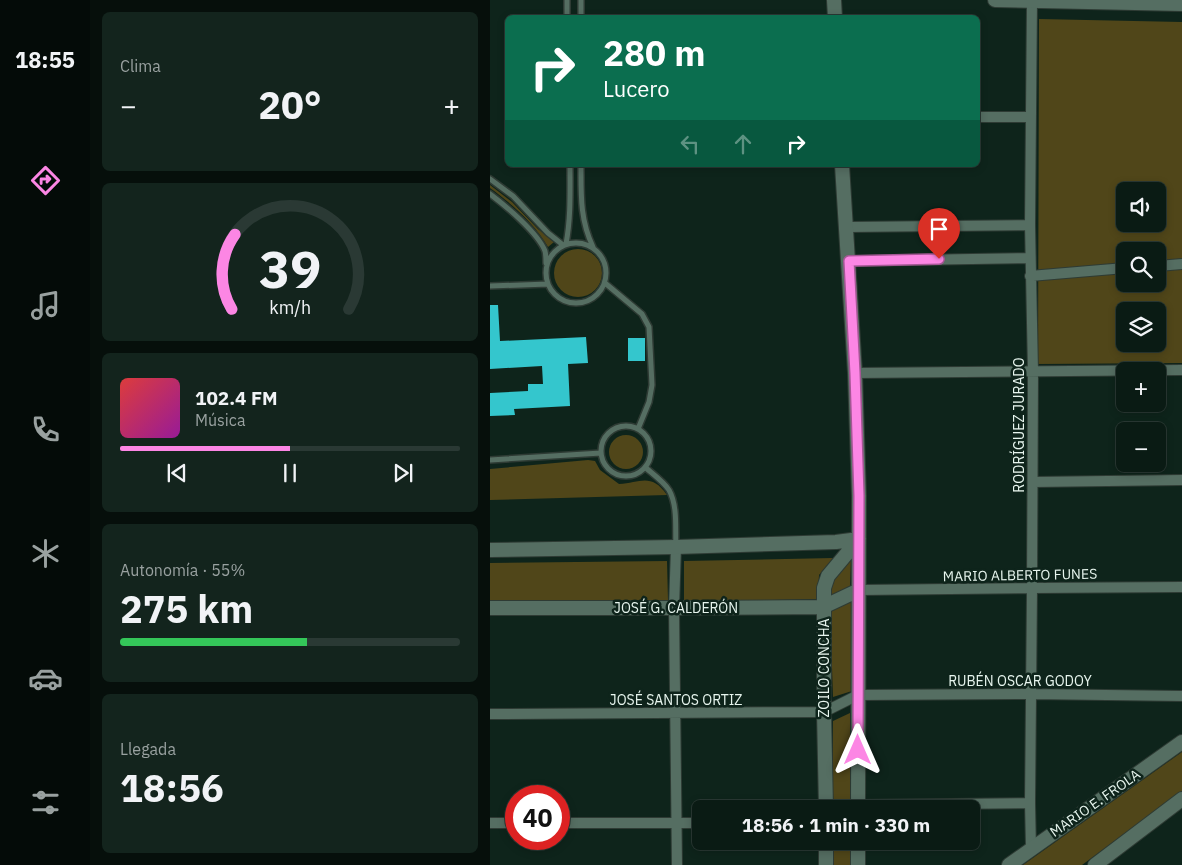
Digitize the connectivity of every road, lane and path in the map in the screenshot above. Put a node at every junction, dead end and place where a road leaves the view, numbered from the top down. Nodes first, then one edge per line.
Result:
1 (567, 0) edge
2 (581, 0) edge
3 (834, 0) edge
4 (995, 0) edge
5 (1032, 0) edge
6 (1182, 4) edge
7 (567, 15) edge
8 (580, 15) edge
9 (835, 15) edge
10 (980, 117) edge
11 (1031, 117) junction
12 (570, 167) edge
13 (581, 167) edge
14 (842, 167) edge
15 (490, 179) edge
16 (490, 194) edge
17 (1030, 224) junction
18 (847, 227) junction
19 (565, 244) junction
20 (594, 248) junction
21 (1030, 258) junction
22 (849, 261) junction
23 (1182, 264) edge
24 (1166, 265) edge
25 (546, 267) junction
26 (1116, 269) edge
27 (1030, 276) junction
28 (605, 283) junction
29 (548, 284) junction
30 (490, 286) edge
31 (1182, 370) edge
32 (1033, 372) junction
33 (855, 373) junction
34 (638, 428) junction
35 (601, 453) junction
36 (490, 460) edge
37 (646, 468) junction
38 (1182, 480) edge
39 (1033, 482) junction
40 (859, 539) junction
41 (676, 547) junction
42 (490, 550) edge
43 (1182, 587) edge
44 (1032, 588) junction
45 (859, 590) junction
46 (823, 607) junction
47 (490, 608) edge
48 (674, 608) junction
49 (1031, 694) junction
50 (858, 695) junction
51 (1182, 696) edge
52 (824, 712) junction
53 (490, 714) edge
54 (676, 714) junction
55 (1182, 742) edge
56 (826, 800) edge
57 (856, 800) edge
58 (1182, 800) edge
59 (1030, 803) junction
60 (980, 804) edge
61 (490, 823) edge
62 (505, 823) edge
63 (570, 823) edge
64 (676, 823) junction
65 (692, 823) edge
66 (1031, 849) junction
67 (826, 850) edge
68 (858, 850) edge
69 (676, 865) edge
70 (826, 865) edge
71 (858, 865) edge
72 (1009, 865) edge
73 (1095, 865) edge

1 - 7 lane
2 - 8 lane
3 - 9 street
4 - 5 street
5 - 6 street
5 - 11 street, RODRÍGUEZ JURADO
10 - 11 street
11 - 17 street, RODRÍGUEZ JURADO
12 - 19 lane
13 - 20 lane
14 - 18 street
15 - 19 lane
16 - 25 lane
17 - 18 street
17 - 21 street, RODRÍGUEZ JURADO
18 - 22 street
19 - 20 lane
19 - 25 lane
20 - 28 lane
21 - 22 street
21 - 27 street, RODRÍGUEZ JURADO
22 - 33 street
23 - 24 street
25 - 29 lane
26 - 27 street
27 - 32 street, RODRÍGUEZ JURADO
28 - 29 lane
28 - 34 lane
29 - 30 lane
31 - 32 street
32 - 33 street
32 - 39 street, RODRÍGUEZ JURADO
33 - 40 street
34 - 35 lane
34 - 37 lane
35 - 36 lane
35 - 37 lane
37 - 41 lane
38 - 39 street
39 - 44 street, RODRÍGUEZ JURADO
40 - 41 street
40 - 45 street
40 - 46 street, ZOILO CONCHA
41 - 42 street
41 - 48 street
43 - 44 street, MARIO ALBERTO FUNES
44 - 45 street, MARIO ALBERTO FUNES
44 - 49 street, RODRÍGUEZ JURADO
45 - 46 street, JOSÉ G. CALDERÓN
45 - 50 street
46 - 48 street, JOSÉ G. CALDERÓN
46 - 52 street, ZOILO CONCHA
47 - 48 street, JOSÉ G. CALDERÓN
48 - 54 street
49 - 50 street, RUBÉN OSCAR GODOY
49 - 51 street, RUBÉN OSCAR GODOY
49 - 59 street, RODRÍGUEZ JURADO
50 - 52 street, JOSÉ SANTOS ORTIZ
50 - 57 street
52 - 54 street, JOSÉ SANTOS ORTIZ
52 - 56 street, ZOILO CONCHA
53 - 54 street, JOSÉ SANTOS ORTIZ
54 - 64 street
55 - 66 street, MARIO E. FROLA
58 - 73 street
59 - 60 street
59 - 66 street, RODRÍGUEZ JURADO
61 - 62 street
63 - 64 street
64 - 65 street
64 - 69 street
66 - 72 street, MARIO E. FROLA
67 - 70 street
68 - 71 street

